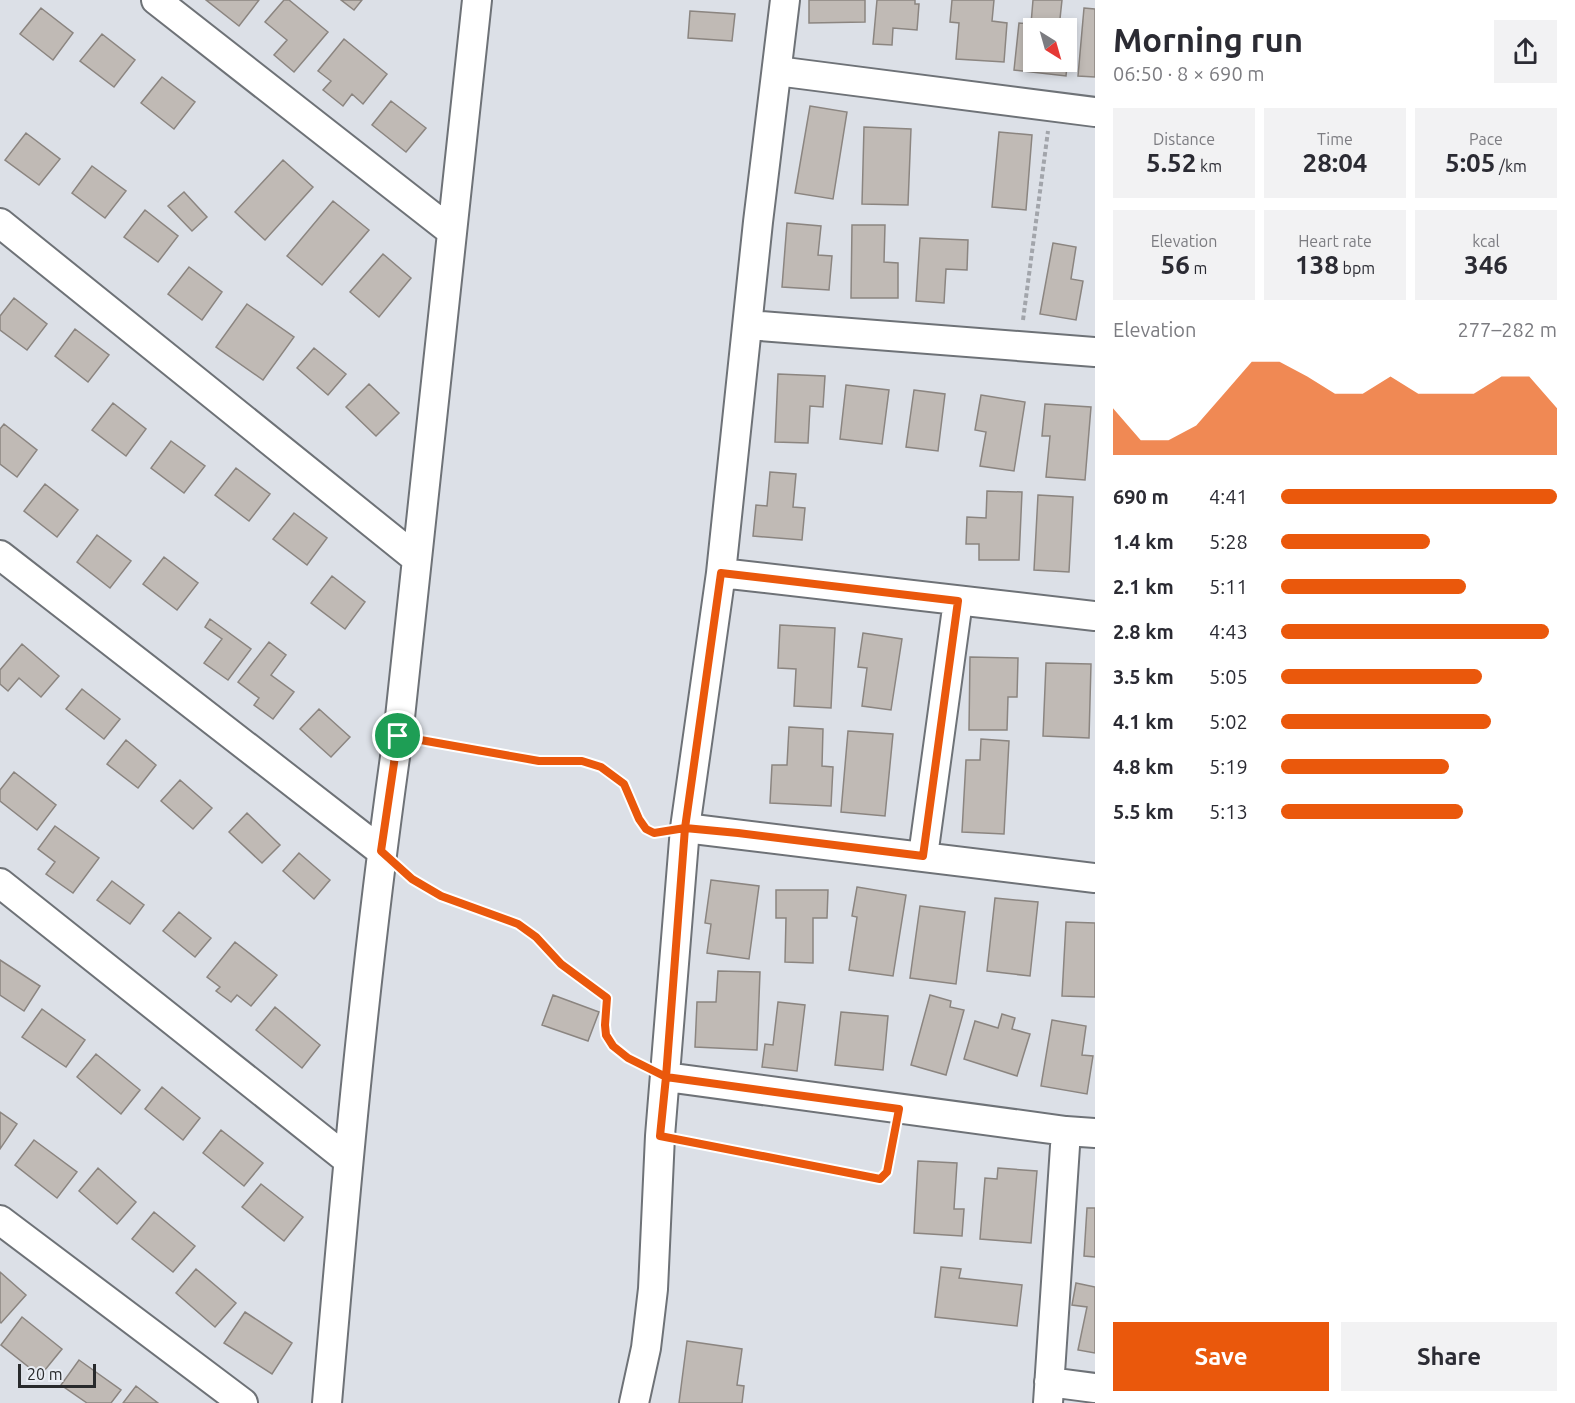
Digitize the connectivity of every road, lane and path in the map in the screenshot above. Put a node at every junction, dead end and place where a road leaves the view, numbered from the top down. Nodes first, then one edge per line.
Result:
1 (156, 0) edge
2 (477, 0) edge
3 (785, 0) edge
4 (777, 71) junction
5 (1051, 106) junction
6 (1095, 112) edge
7 (0, 223) edge
8 (451, 231) junction
9 (747, 325) junction
10 (1020, 346) junction
11 (1095, 352) edge
12 (0, 555) edge
13 (417, 559) junction
14 (721, 573) junction
15 (958, 601) junction
16 (1095, 616) edge
17 (398, 736) junction
18 (685, 828) junction
19 (381, 851) junction
20 (923, 856) junction
21 (1095, 878) edge
22 (0, 883) edge
23 (666, 1077) junction
24 (899, 1109) junction
25 (1066, 1131) junction
26 (1095, 1133) edge
27 (660, 1136) junction
28 (348, 1160) junction
29 (0, 1220) edge
30 (1095, 1388) edge
31 (1048, 1393) edge
32 (243, 1403) edge
33 (327, 1403) edge
34 (634, 1403) edge

1 - 8 street
2 - 8 street
3 - 4 street
4 - 5 street
4 - 9 street
5 - 6 street
5 - 10 path
7 - 13 street
8 - 13 street
9 - 10 street
9 - 14 street
10 - 11 street
12 - 19 street
13 - 17 street
14 - 15 street
14 - 18 street
15 - 16 street
15 - 20 street
17 - 18 path
17 - 19 street
18 - 20 street
18 - 23 street
19 - 23 path
19 - 28 street
20 - 21 street
22 - 28 street
23 - 24 street
23 - 27 street
24 - 25 street
24 - 27 path
25 - 26 street
25 - 31 street
27 - 34 street
28 - 33 street
29 - 32 street
30 - 31 street

